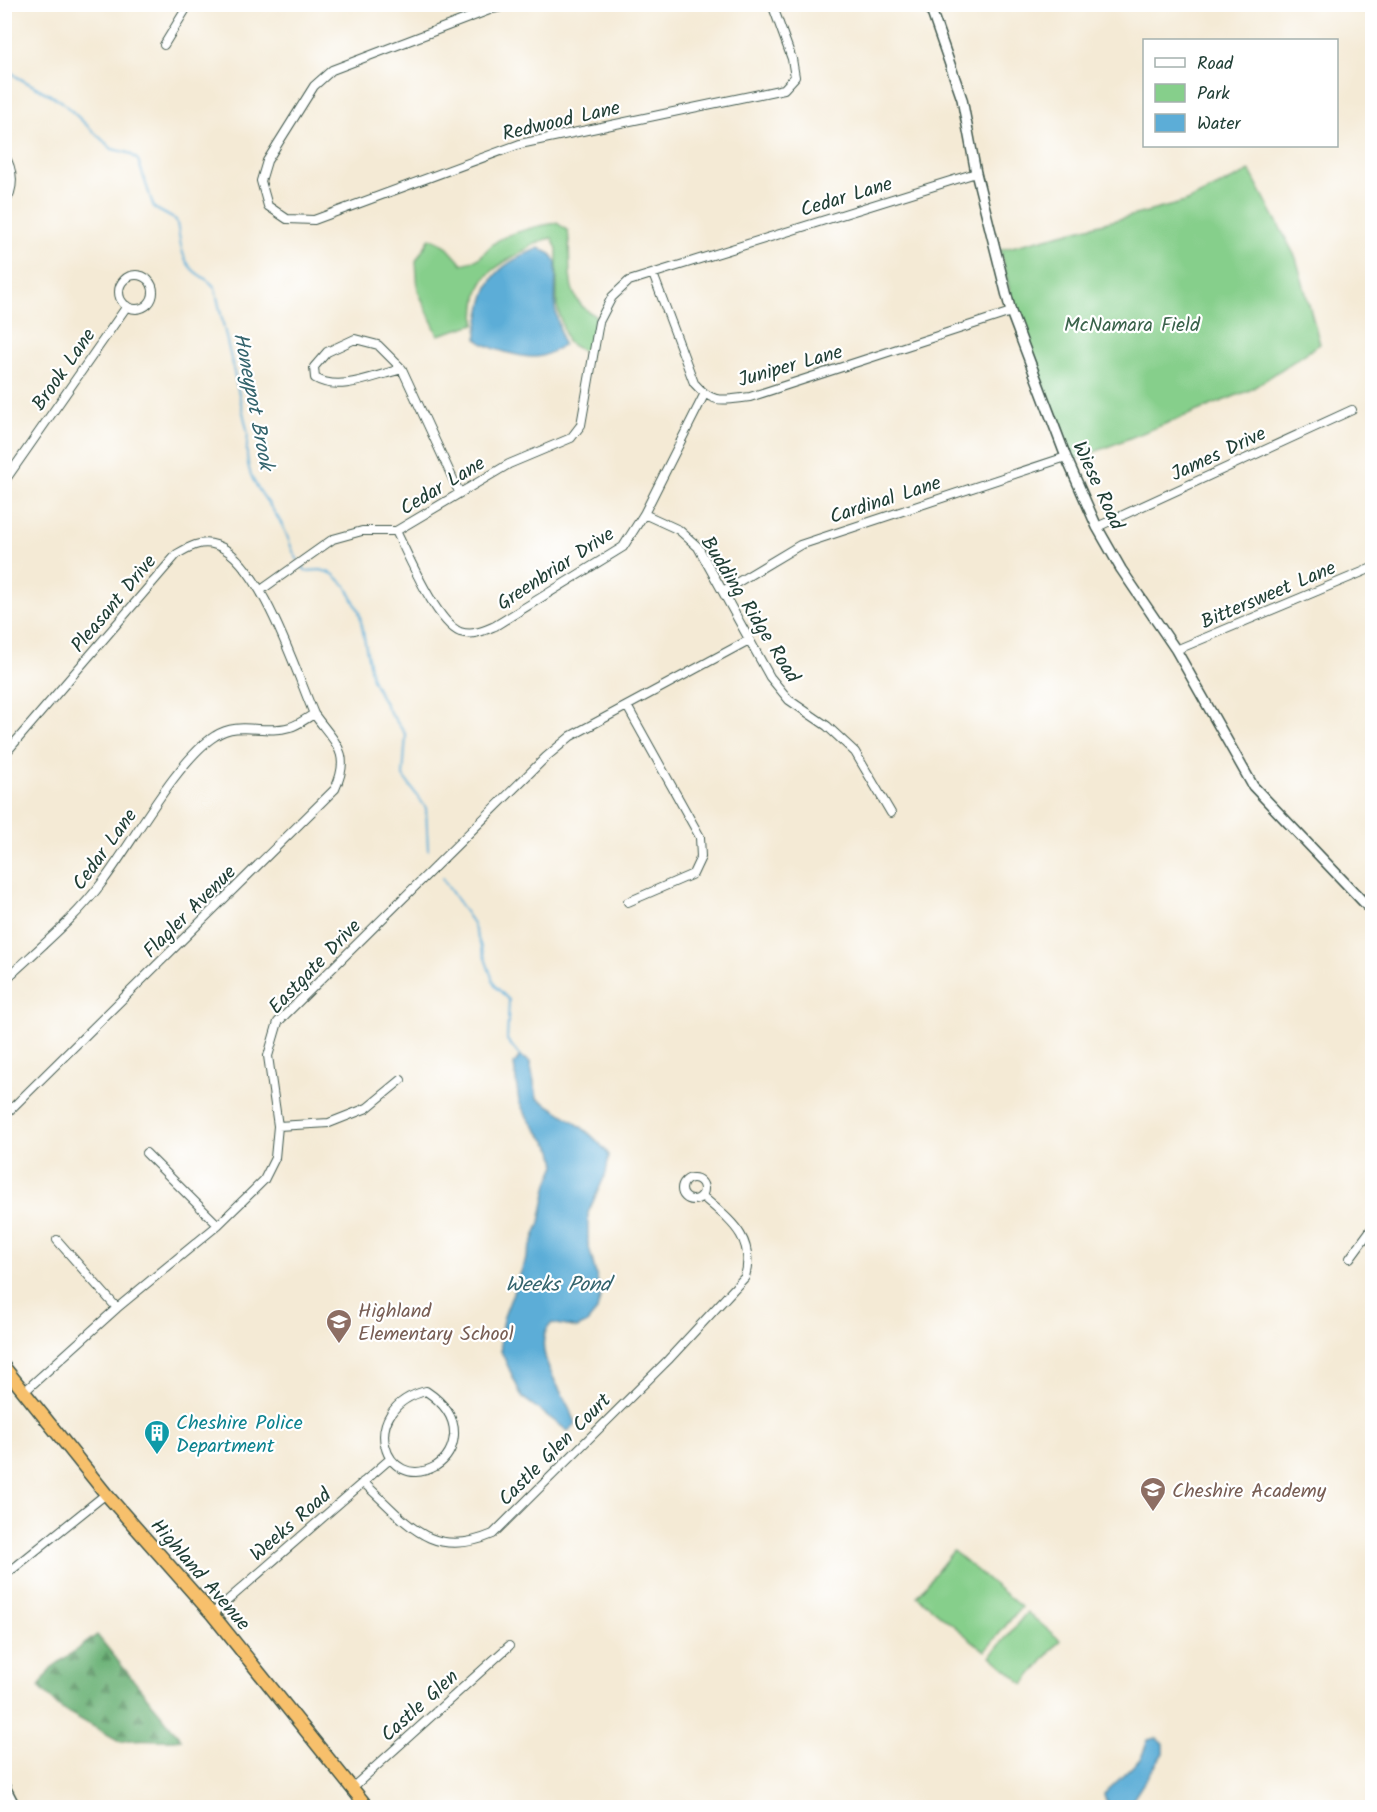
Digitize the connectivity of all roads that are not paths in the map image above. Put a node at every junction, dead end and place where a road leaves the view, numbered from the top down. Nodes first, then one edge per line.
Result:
1 (189, 4) edge
2 (515, 4) edge
3 (772, 4) edge
4 (929, 4) edge
5 (491, 7) edge
6 (164, 45) dead end
7 (4, 155) edge
8 (976, 173) junction
9 (4, 204) edge
10 (653, 274) junction
11 (127, 306) junction
12 (1011, 312) junction
13 (402, 369) junction
14 (704, 395) junction
15 (1352, 410) dead end
16 (1066, 457) junction
17 (4, 482) edge
18 (459, 492) junction
19 (644, 514) junction
20 (1097, 526) junction
21 (396, 531) junction
22 (1372, 568) edge
23 (261, 590) junction
24 (723, 591) junction
25 (749, 640) junction
26 (1176, 650) junction
27 (627, 706) junction
28 (314, 714) junction
29 (4, 755) edge
30 (891, 813) dead end
31 (628, 902) dead end
32 (1372, 911) edge
33 (4, 981) edge
34 (401, 1080) dead end
35 (4, 1116) edge
36 (278, 1126) junction
37 (146, 1153) dead end
38 (702, 1196) dead end
39 (218, 1225) junction
40 (1372, 1228) edge
41 (57, 1240) dead end
42 (1350, 1258) dead end
43 (117, 1308) junction
44 (4, 1367) edge
45 (25, 1391) junction
46 (390, 1459) junction
47 (363, 1482) junction
48 (106, 1494) junction
49 (4, 1576) edge
50 (212, 1614) junction
51 (509, 1646) dead end
52 (4, 1785) edge
53 (352, 1788) junction
54 (16, 1808) edge
55 (368, 1808) edge

1 - 6 street
2 - 5 street
3 - 5 street, Redwood Lane
4 - 8 street, Wiese Road
7 - 9 street
8 - 10 street, Cedar Lane
8 - 12 street, Wiese Road
10 - 14 street
10 - 18 street, Cedar Lane
11 - 11 street
11 - 17 street, Brook Lane
12 - 14 street, Juniper Lane
12 - 16 street, Wiese Road
13 - 13 street
13 - 18 street
14 - 19 street, Greenbriar Drive
15 - 20 street, James Drive
16 - 20 street, Wiese Road
16 - 24 street, Cardinal Lane
18 - 21 street, Cedar Lane
19 - 21 street, Greenbriar Drive
19 - 24 street, Budding Ridge Road
20 - 26 street, Wiese Road
21 - 23 street, Cedar Lane
22 - 26 street, Bittersweet Lane
23 - 28 street
23 - 29 street, Pleasant Drive
24 - 25 street, Budding Ridge Road
25 - 27 street, Eastgate Drive
25 - 30 street, Budding Ridge Road
26 - 32 street, Wiese Road
27 - 31 street
27 - 36 street, Eastgate Drive
28 - 33 street, Cedar Lane
28 - 35 street, Flagler Avenue
34 - 36 street
36 - 39 street, Eastgate Drive
37 - 39 street
38 - 47 street, Castle Glen Court
39 - 43 street, Eastgate Drive
40 - 42 street
41 - 43 street
43 - 45 street, Eastgate Drive
44 - 45 highway, Highland Avenue
45 - 48 highway, Highland Avenue
46 - 46 street
46 - 47 street, Weeks Road
47 - 50 street, Weeks Road
48 - 49 street
48 - 50 highway, Highland Avenue
50 - 53 highway, Highland Avenue
51 - 53 street, Castle Glen
52 - 54 street
53 - 55 highway, Highland Avenue

